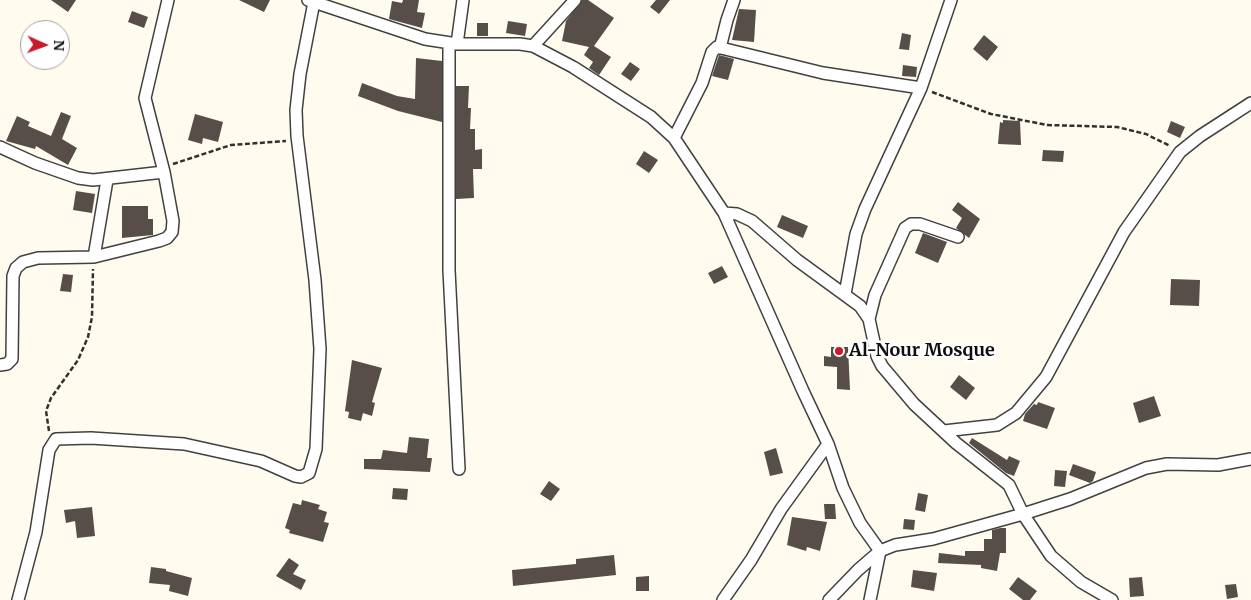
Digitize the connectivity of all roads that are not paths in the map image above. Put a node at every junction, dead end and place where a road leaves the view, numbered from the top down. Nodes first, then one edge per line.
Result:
1 (168, 0) edge
2 (463, 0) edge
3 (575, 0) edge
4 (734, 0) edge
5 (951, 0) edge
6 (311, 1) edge
7 (453, 43) junction
8 (533, 46) junction
9 (720, 48) junction
10 (921, 88) junction
11 (1251, 103) edge
12 (674, 138) junction
13 (0, 147) edge
14 (163, 170) junction
15 (107, 180) junction
16 (724, 213) junction
17 (958, 236) dead end
18 (94, 257) junction
19 (845, 294) junction
20 (869, 319) junction
21 (0, 365) edge
22 (944, 432) junction
23 (828, 444) junction
24 (1251, 458) edge
25 (459, 469) dead end
26 (1023, 514) junction
27 (880, 551) junction
28 (18, 600) edge
29 (723, 600) edge
30 (829, 600) edge
31 (870, 600) edge
32 (1112, 600) edge

1 - 14 street
2 - 7 street
3 - 8 street
4 - 9 street
5 - 10 street
6 - 7 street
6 - 28 street
7 - 8 street
7 - 25 street
8 - 12 street
9 - 10 street
9 - 12 street
10 - 19 street
11 - 22 street
12 - 16 street
13 - 15 street
14 - 15 street
14 - 18 street
15 - 18 street
16 - 19 street
16 - 23 street
17 - 20 street
18 - 21 street
19 - 20 street
20 - 22 street
22 - 26 street
23 - 27 street
23 - 29 street
24 - 26 street
26 - 27 street
26 - 32 street
27 - 30 street
27 - 31 street

